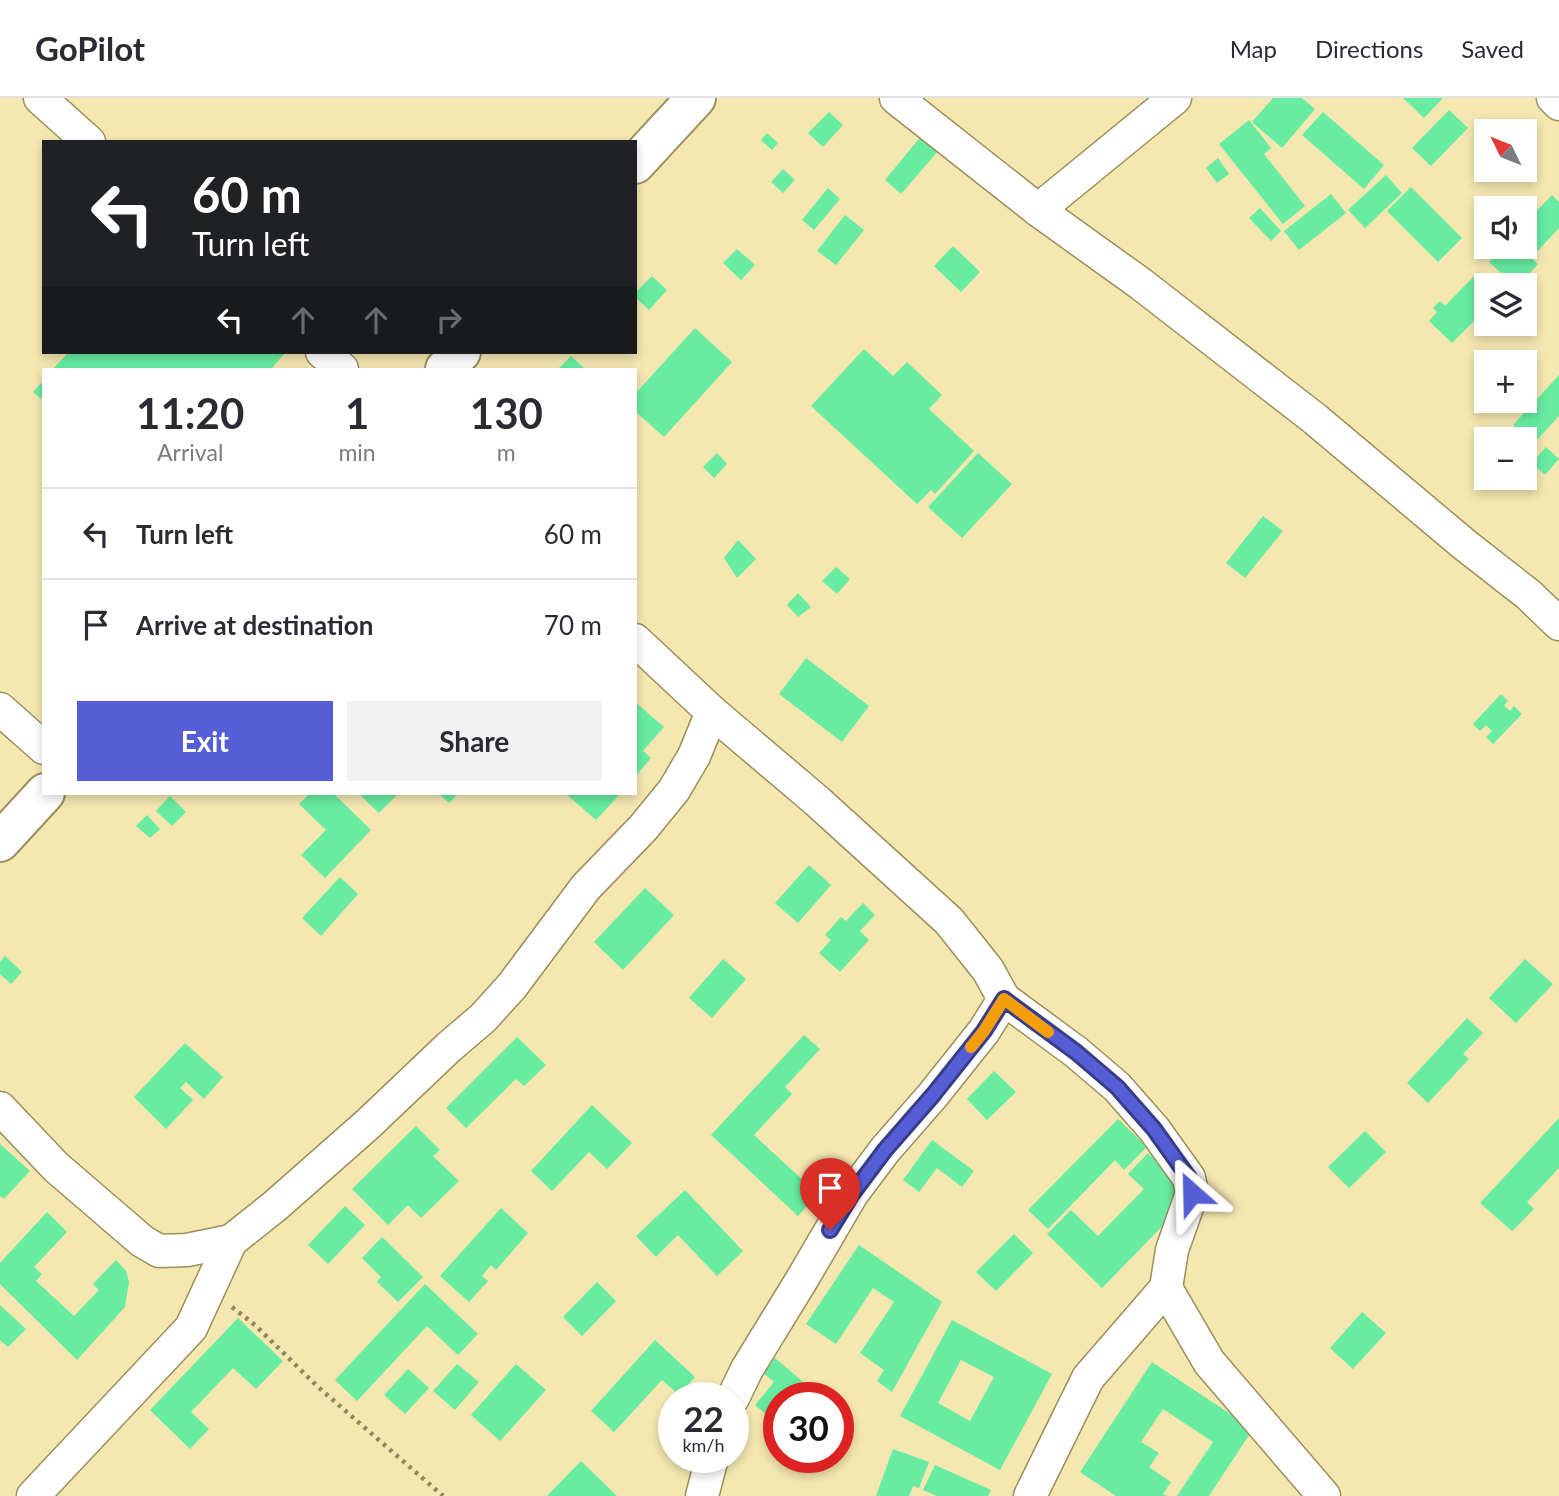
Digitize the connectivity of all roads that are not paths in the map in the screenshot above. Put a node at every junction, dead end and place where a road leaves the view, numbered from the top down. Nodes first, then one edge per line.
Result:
1 (40, 98) edge
2 (896, 98) edge
3 (1175, 98) edge
4 (1553, 98) edge
5 (689, 101) edge
6 (1559, 104) edge
7 (87, 140) edge
8 (637, 161) edge
9 (1038, 210) junction
10 (324, 354) edge
11 (459, 354) edge
12 (341, 368) edge
13 (446, 368) edge
14 (1559, 624) edge
15 (637, 642) edge
16 (0, 709) edge
17 (712, 712) junction
18 (42, 746) edge
19 (43, 795) edge
20 (0, 842) edge
21 (1004, 999) junction
22 (0, 1108) edge
23 (231, 1241) junction
24 (1166, 1288) junction
25 (741, 1382) edge
26 (708, 1473) edge
27 (33, 1496) edge
28 (702, 1496) edge
29 (1030, 1496) edge
30 (1324, 1496) edge

1 - 7 street
2 - 9 street
3 - 9 street
4 - 6 street
5 - 8 main road
9 - 14 street
10 - 12 street
11 - 13 main road
15 - 17 street
16 - 18 street
17 - 21 street
17 - 23 street
19 - 20 main road
21 - 24 street
21 - 25 street
22 - 23 street
23 - 27 street
24 - 29 street
24 - 30 street
26 - 28 street

